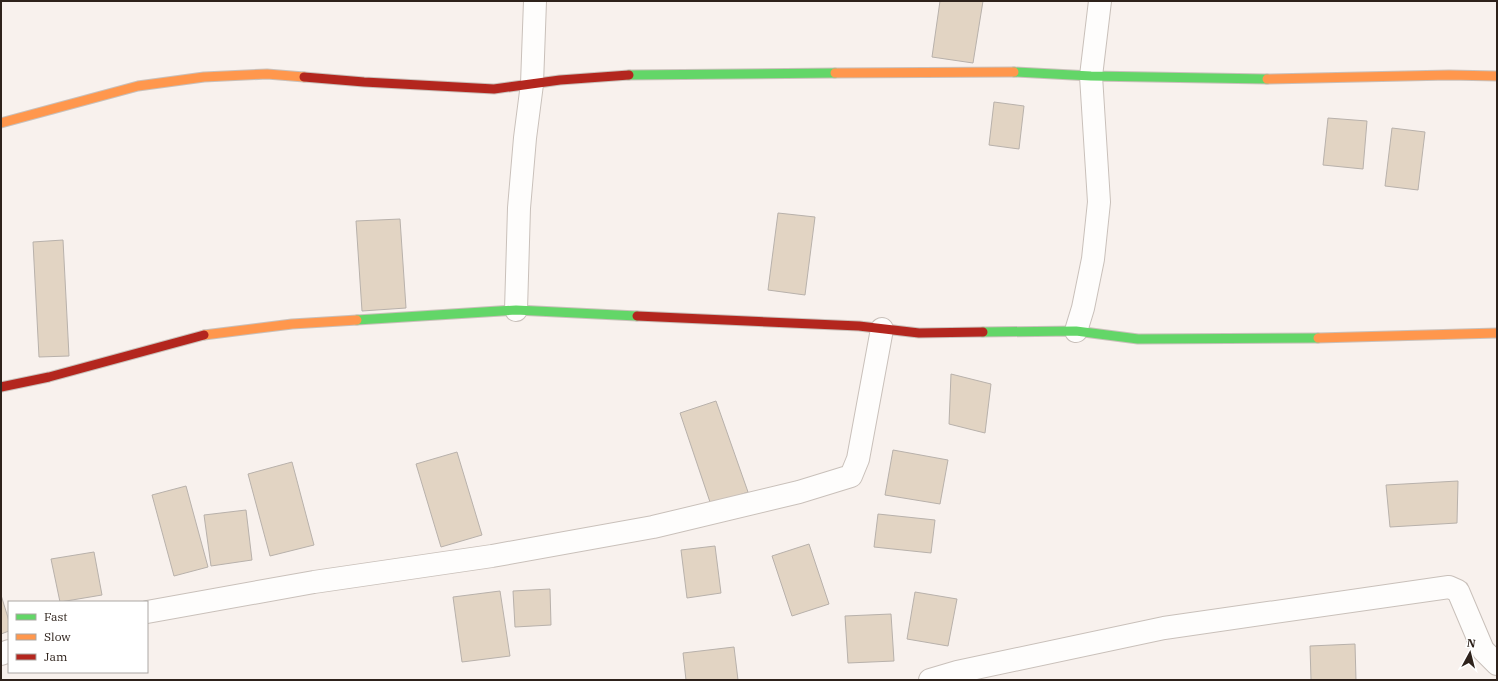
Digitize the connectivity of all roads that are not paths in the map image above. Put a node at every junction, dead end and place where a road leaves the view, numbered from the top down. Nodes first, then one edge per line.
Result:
1 (535, 1) edge
2 (1100, 1) edge
3 (1091, 76) junction
4 (1497, 76) edge
5 (532, 84) junction
6 (1, 122) edge
7 (516, 310) junction
8 (882, 329) junction
9 (1076, 331) junction
10 (1497, 333) edge
11 (1, 387) edge
12 (148, 612) edge
13 (1497, 664) edge
14 (930, 680) edge

1 - 5 street
2 - 3 street
3 - 4 street
3 - 5 street
3 - 9 street
5 - 6 street
5 - 7 street
7 - 8 street
7 - 11 street
8 - 9 street
8 - 12 street
9 - 10 street
13 - 14 street

